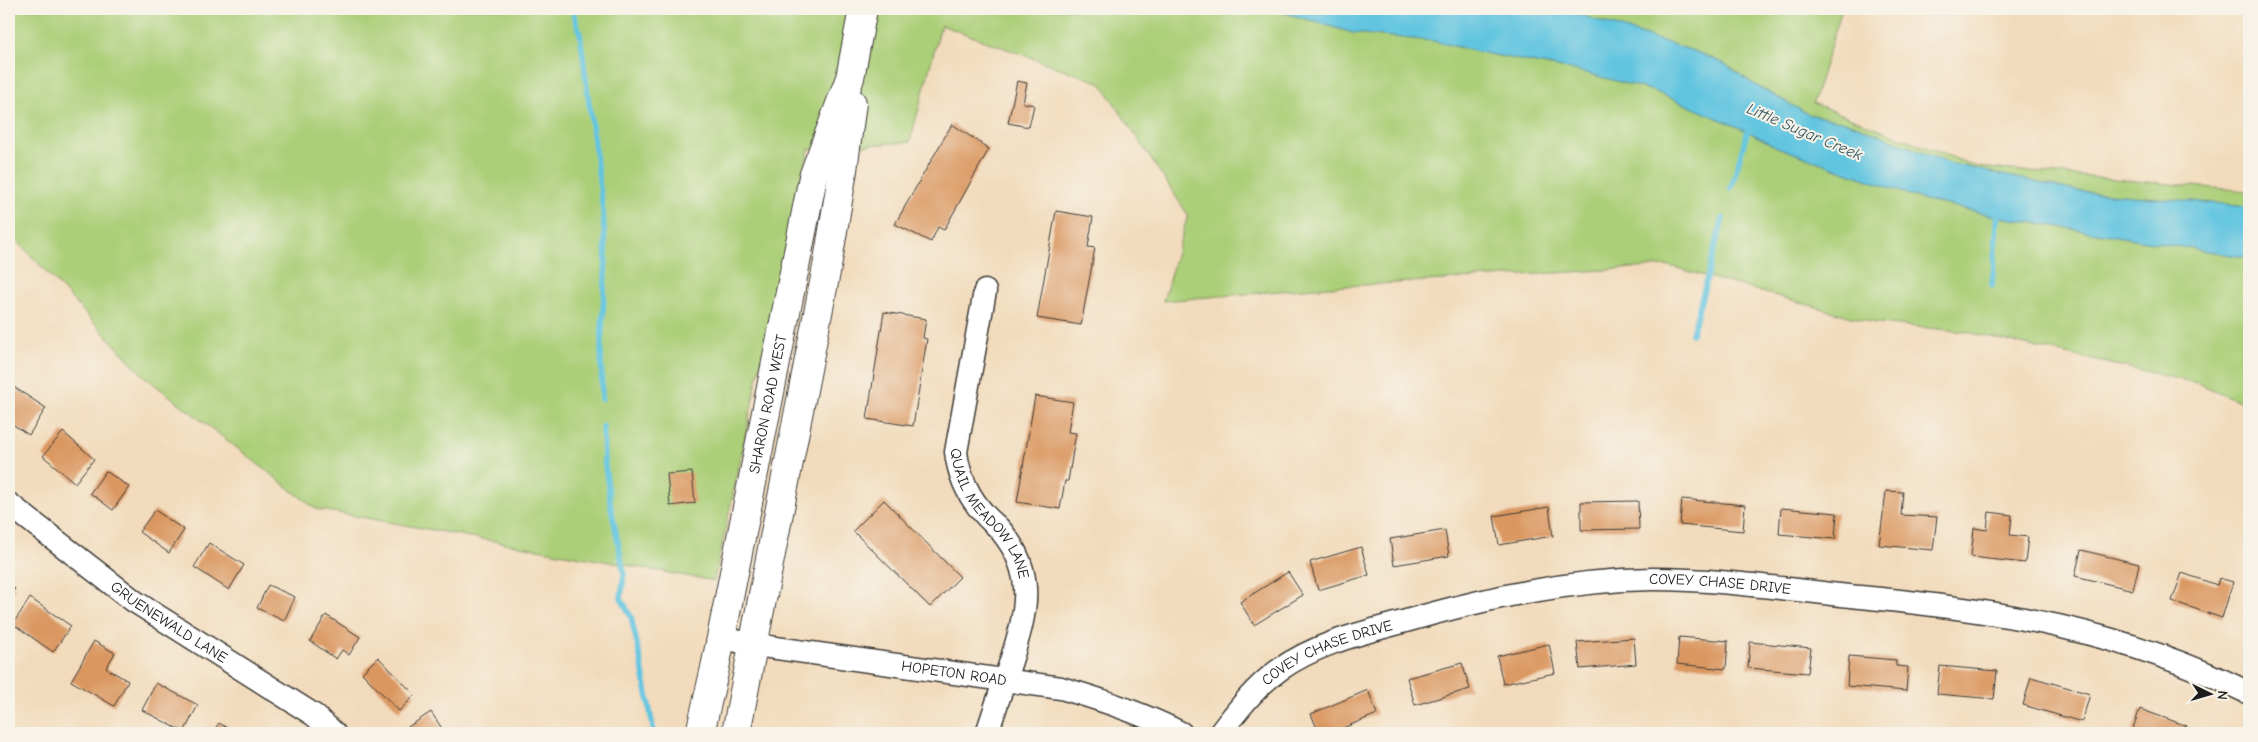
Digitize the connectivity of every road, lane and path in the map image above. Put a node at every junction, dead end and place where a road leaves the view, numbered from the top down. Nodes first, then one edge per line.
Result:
1 (863, 9) edge
2 (850, 78) junction
3 (985, 291) dead end
4 (9, 504) edge
5 (722, 637) junction
6 (752, 644) junction
7 (1005, 679) junction
8 (2249, 694) edge
9 (334, 733) edge
10 (700, 733) edge
11 (736, 733) edge
12 (987, 733) edge
13 (1181, 733) edge
14 (1220, 733) edge

1 - 2 main road, SHARON ROAD WEST
2 - 5 main road, SHARON ROAD WEST
2 - 6 main road, SHARON ROAD WEST
3 - 7 street, QUAIL MEADOW LANE
4 - 9 street, GRUENEWALD LANE
5 - 6 street, HOPETON ROAD
5 - 10 main road, SHARON ROAD WEST
6 - 7 street, HOPETON ROAD
6 - 11 main road, SHARON ROAD WEST
7 - 12 street, QUAIL MEADOW LANE
7 - 13 street, HOPETON ROAD
8 - 14 street, COVEY CHASE DRIVE

